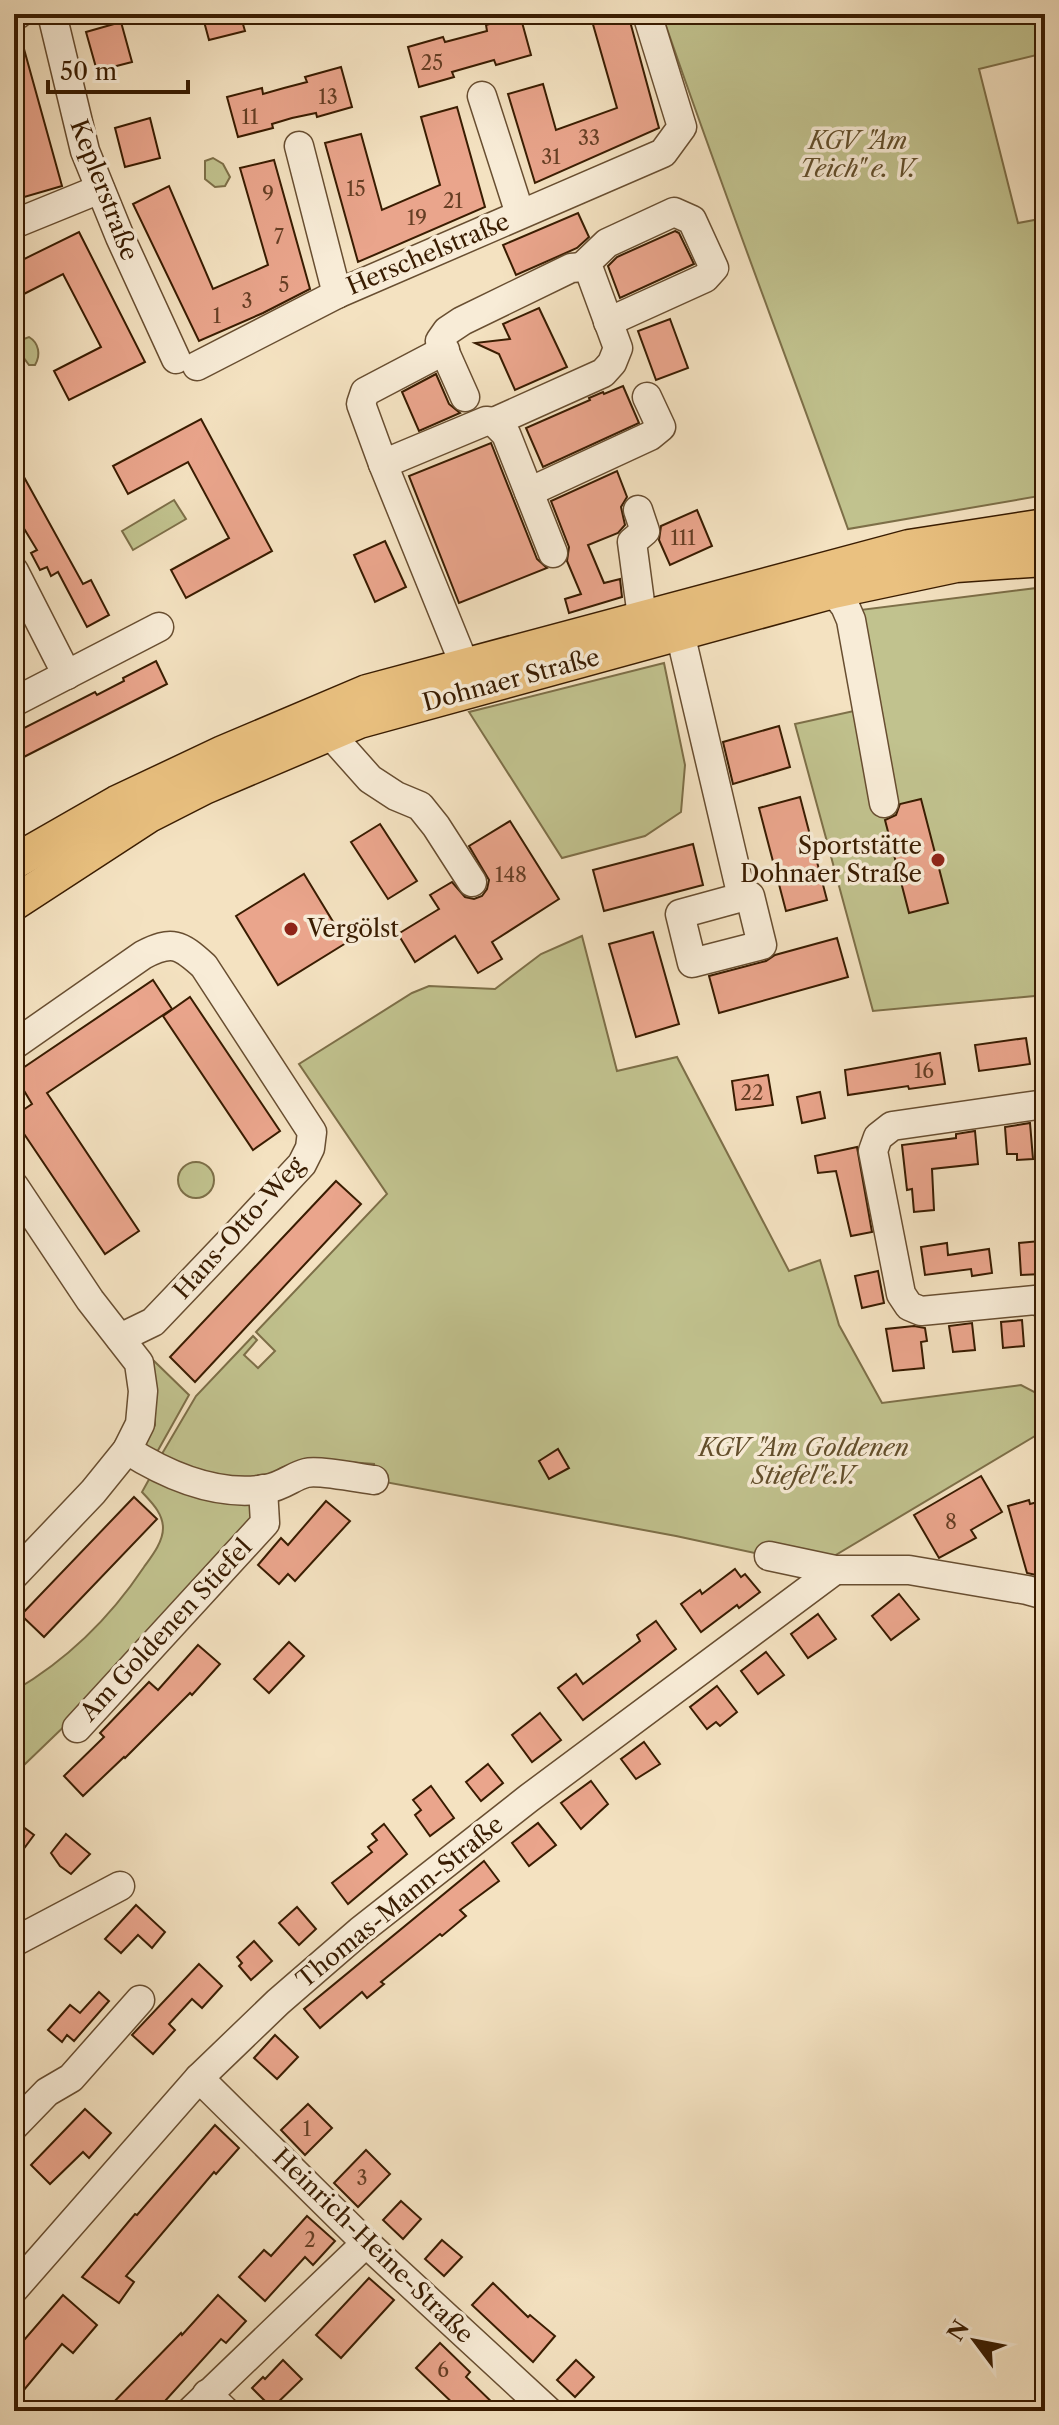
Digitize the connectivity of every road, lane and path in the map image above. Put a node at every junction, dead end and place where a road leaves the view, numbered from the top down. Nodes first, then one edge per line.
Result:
1 (52, 14) edge
2 (647, 14) edge
3 (482, 96) dead end
4 (299, 146) dead end
5 (100, 189) junction
6 (520, 214) junction
7 (14, 224) edge
8 (582, 267) junction
9 (337, 294) junction
10 (608, 322) junction
11 (445, 350) junction
12 (186, 363) joint
13 (465, 397) dead end
14 (647, 397) dead end
15 (494, 422) junction
16 (383, 464) junction
17 (529, 492) junction
18 (638, 510) dead end
19 (1045, 526) edge
20 (553, 553) dead end
21 (1045, 559) edge
22 (14, 571) edge
23 (833, 591) junction
24 (645, 618) junction
25 (159, 627) dead end
26 (680, 633) junction
27 (465, 666) junction
28 (67, 675) junction
29 (14, 702) edge
30 (330, 734) junction
31 (884, 803) dead end
32 (14, 862) edge
33 (472, 882) dead end
34 (742, 897) dead end
35 (14, 903) edge
36 (14, 1045) edge
37 (1045, 1104) edge
38 (14, 1186) edge
39 (1045, 1304) edge
40 (120, 1338) junction
41 (127, 1450) junction
42 (374, 1480) dead end
43 (264, 1503) junction
44 (769, 1556) dead end
45 (835, 1570) junction
46 (14, 1575) edge
47 (1045, 1595) edge
48 (77, 1728) dead end
49 (120, 1886) dead end
50 (14, 1942) edge
51 (140, 2000) dead end
52 (199, 2078) junction
53 (14, 2126) edge
54 (366, 2243) junction
55 (14, 2289) edge
56 (208, 2405) edge
57 (548, 2411) edge

1 - 5 street, Keplerstraße
2 - 6 street, Herschelstraße
3 - 6 street, Herschelstraße
4 - 9 street, Herschelstraße
5 - 7 street
5 - 12 street, Keplerstraße
6 - 9 street, Herschelstraße
8 - 10 street
8 - 10 street
8 - 11 street
9 - 12 street, Herschelstraße
10 - 15 street
11 - 13 street
11 - 16 street
14 - 17 street
15 - 16 street
15 - 17 street
16 - 27 street
17 - 20 street
18 - 24 street
19 - 24 main road, Dohnaer Straße
21 - 23 main road, Dohnaer Straße
22 - 28 street
23 - 26 main road, Dohnaer Straße
23 - 31 street
24 - 27 main road, Dohnaer Straße
25 - 28 street
26 - 30 main road, Dohnaer Straße
26 - 34 street
27 - 32 main road, Dohnaer Straße
28 - 29 street
30 - 33 street
30 - 35 main road, Dohnaer Straße
36 - 40 street, Hans-Otto-Weg
37 - 39 street
38 - 40 street
40 - 41 street
41 - 43 street
41 - 46 street
42 - 43 street
43 - 48 street, Am Goldenen Stiefel
44 - 45 street
45 - 47 street
45 - 52 street, Thomas-Mann-Straße
49 - 50 street
51 - 53 street
52 - 54 street, Heinrich-Heine-Straße
52 - 55 street, Thomas-Mann-Straße
54 - 56 street
54 - 57 street, Heinrich-Heine-Straße

